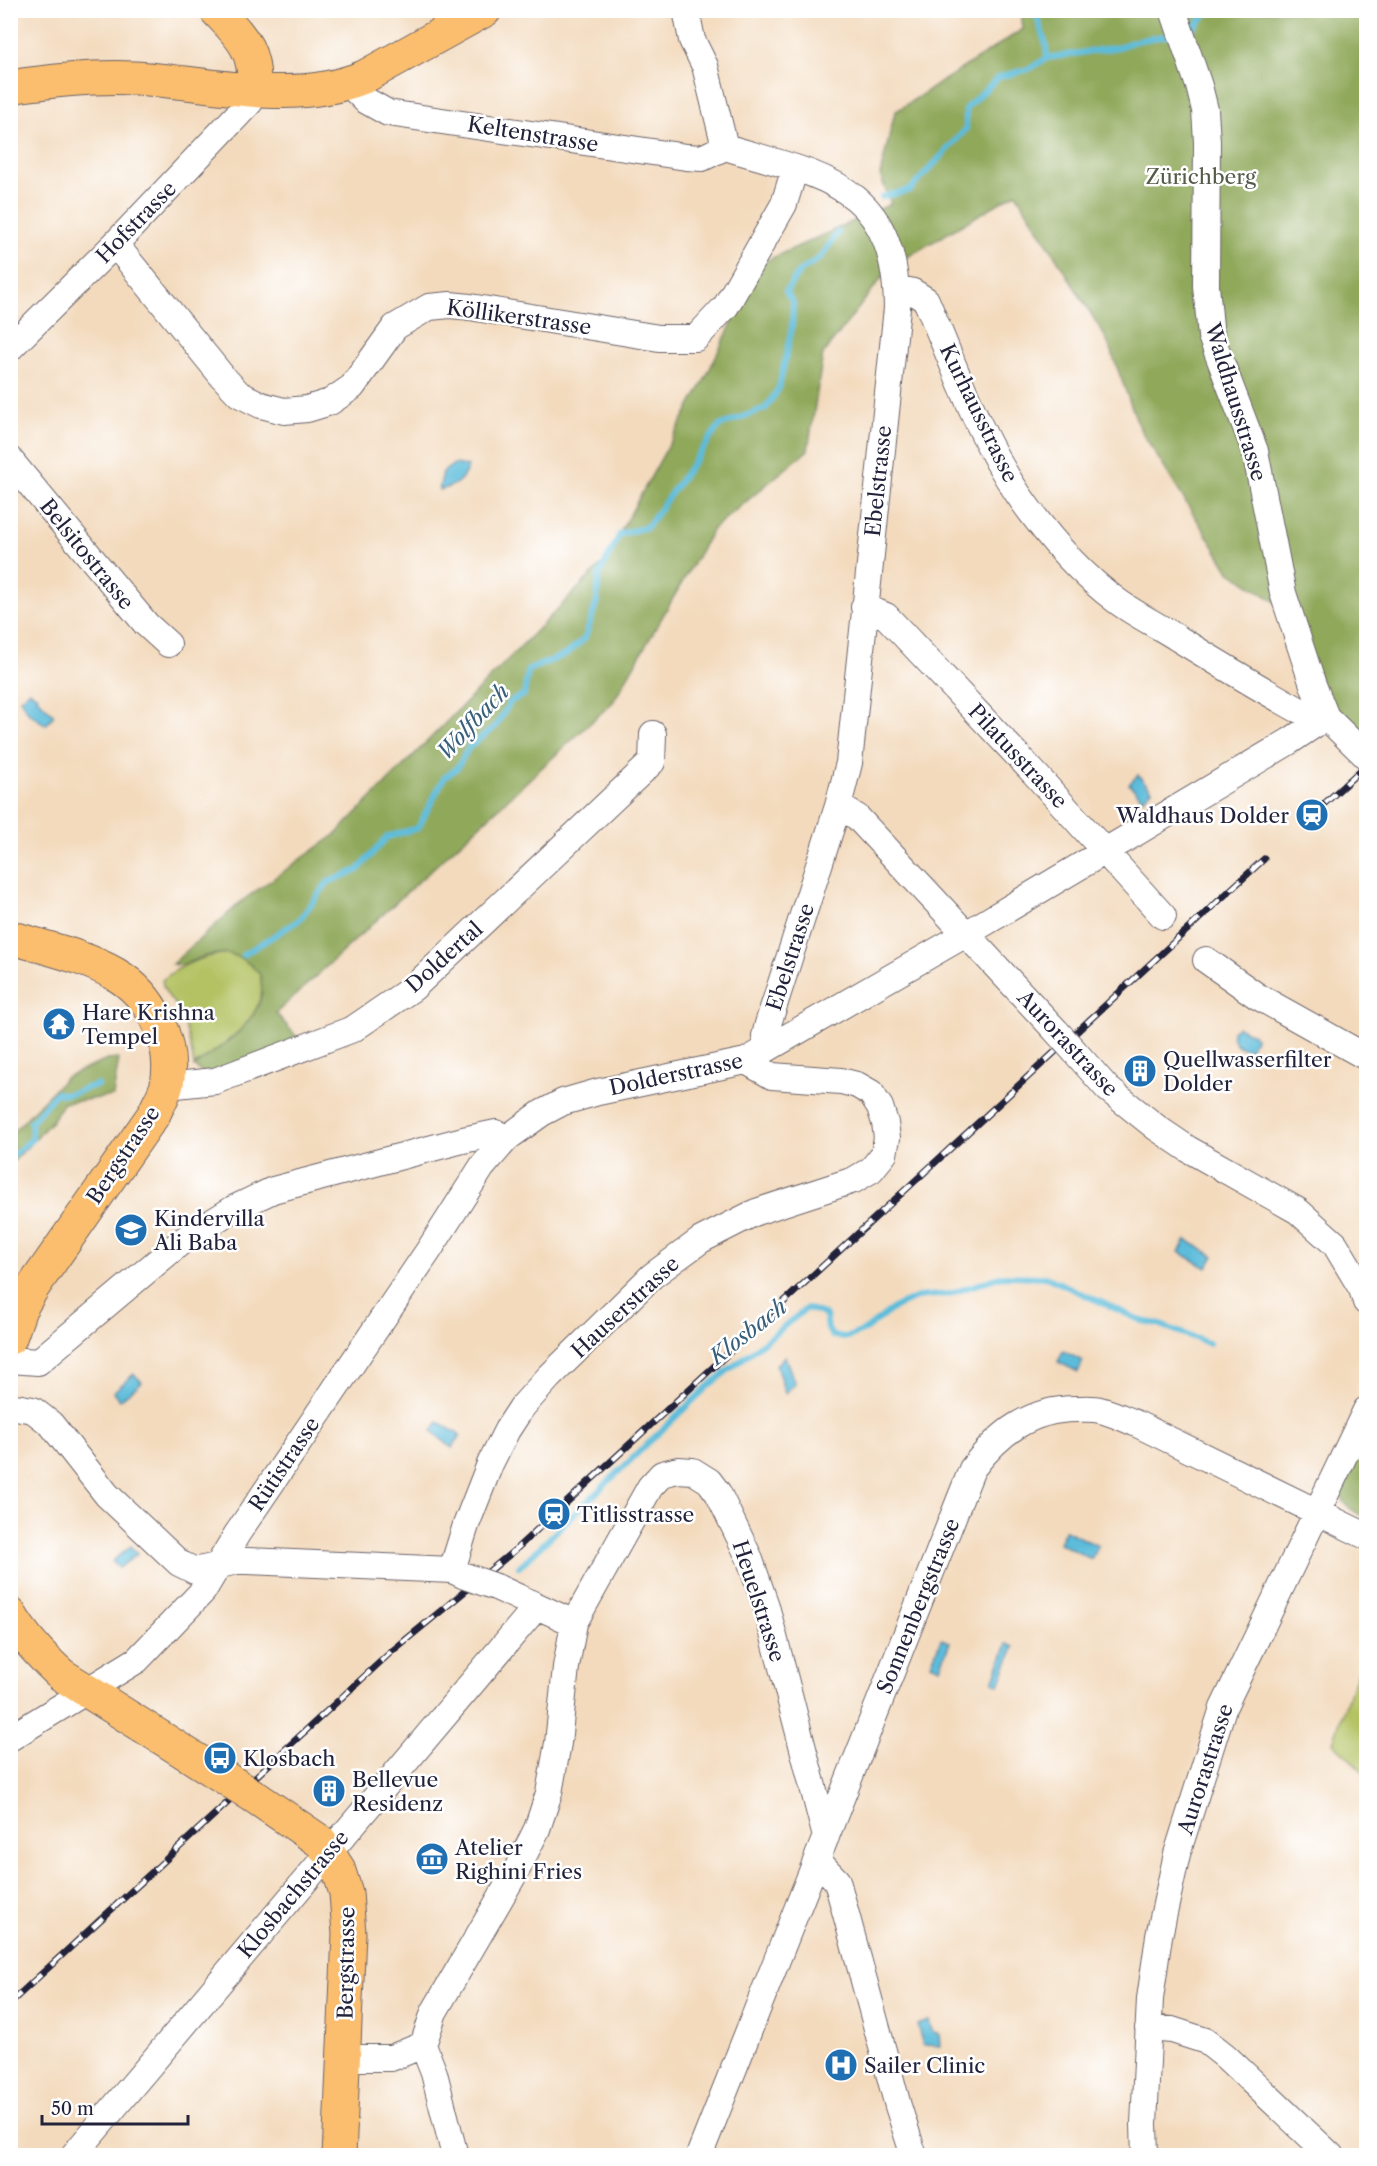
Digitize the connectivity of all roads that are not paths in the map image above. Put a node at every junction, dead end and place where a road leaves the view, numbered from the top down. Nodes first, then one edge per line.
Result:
1 (216, 10) edge
2 (484, 10) edge
3 (686, 10) edge
4 (1173, 10) edge
5 (334, 86) junction
6 (10, 87) edge
7 (254, 90) junction
8 (725, 147) junction
9 (795, 168) junction
10 (115, 244) junction
11 (896, 288) junction
12 (10, 348) edge
13 (10, 460) edge
14 (864, 607) junction
15 (168, 644) dead end
16 (1297, 709) junction
17 (1326, 717) junction
18 (653, 734) dead end
19 (1300, 735) junction
20 (1366, 756) edge
21 (838, 806) junction
22 (1105, 850) junction
23 (1163, 916) dead end
24 (966, 934) junction
25 (10, 937) edge
26 (1206, 960) dead end
27 (768, 1048) junction
28 (1366, 1057) edge
29 (746, 1062) junction
30 (167, 1086) junction
31 (507, 1138) junction
32 (1366, 1302) edge
33 (10, 1338) edge
34 (10, 1360) edge
35 (10, 1406) edge
36 (1366, 1410) edge
37 (1318, 1513) junction
38 (1366, 1536) edge
39 (220, 1564) junction
40 (458, 1573) junction
41 (537, 1606) junction
42 (10, 1614) edge
43 (574, 1623) junction
44 (87, 1692) junction
45 (10, 1738) edge
46 (822, 1849) junction
47 (328, 1852) junction
48 (1148, 2028) junction
49 (423, 2045) junction
50 (343, 2058) junction
51 (73, 2156) edge
52 (339, 2156) edge
53 (455, 2156) edge
54 (699, 2156) edge
55 (914, 2156) edge
56 (1145, 2156) edge
57 (1331, 2156) edge

1 - 7 main road
2 - 5 main road
3 - 8 street
4 - 17 street, Waldhausstrasse
5 - 7 main road
5 - 8 street, Keltenstrasse
6 - 7 main road
7 - 10 street, Hofstrasse
8 - 9 street, Ebelstrasse
9 - 10 street, Köllikerstrasse
9 - 11 street, Ebelstrasse
10 - 12 street, Hofstrasse
11 - 14 street, Ebelstrasse
11 - 16 street, Kurhausstrasse
13 - 15 street, Belsitostrasse
14 - 21 street, Ebelstrasse
14 - 22 street, Pilatusstrasse
16 - 17 street, Kurhausstrasse
16 - 19 street
17 - 19 street, Dolderstrasse
17 - 20 street, Kurhausstrasse
18 - 30 street, Doldertal
19 - 22 street, Dolderstrasse
21 - 24 street, Aurorastrasse
21 - 27 street, Ebelstrasse
22 - 23 street, Pilatusstrasse
22 - 24 street, Dolderstrasse
24 - 27 street, Dolderstrasse
24 - 32 street, Aurorastrasse, bridge
25 - 30 main road, Bergstrasse
26 - 28 street
27 - 29 street, Dolderstrasse
29 - 31 street, Dolderstrasse
29 - 40 street, Hauserstrasse
30 - 33 main road, Bergstrasse
31 - 34 street
31 - 39 street, Rütistrasse
35 - 39 street
36 - 37 street, Aurorastrasse
37 - 38 street, Sonnenbergstrasse
37 - 46 street, Sonnenbergstrasse
37 - 48 street, Aurorastrasse
39 - 40 street
39 - 44 street, Rütistrasse
40 - 41 street, bridge
41 - 43 street
41 - 47 street, Klosbachstrasse
42 - 44 main road, Bergstrasse
43 - 46 street, Heuelstrasse
43 - 49 street
44 - 45 street, Rütistrasse
44 - 47 main road, Bergstrasse
46 - 54 street, Sonnenbergstrasse
46 - 55 street, Heuelstrasse
47 - 50 main road, Bergstrasse
47 - 51 street, Klosbachstrasse
48 - 56 street, Aurorastrasse
48 - 57 street
49 - 50 street
49 - 53 street
50 - 52 main road, Bergstrasse

